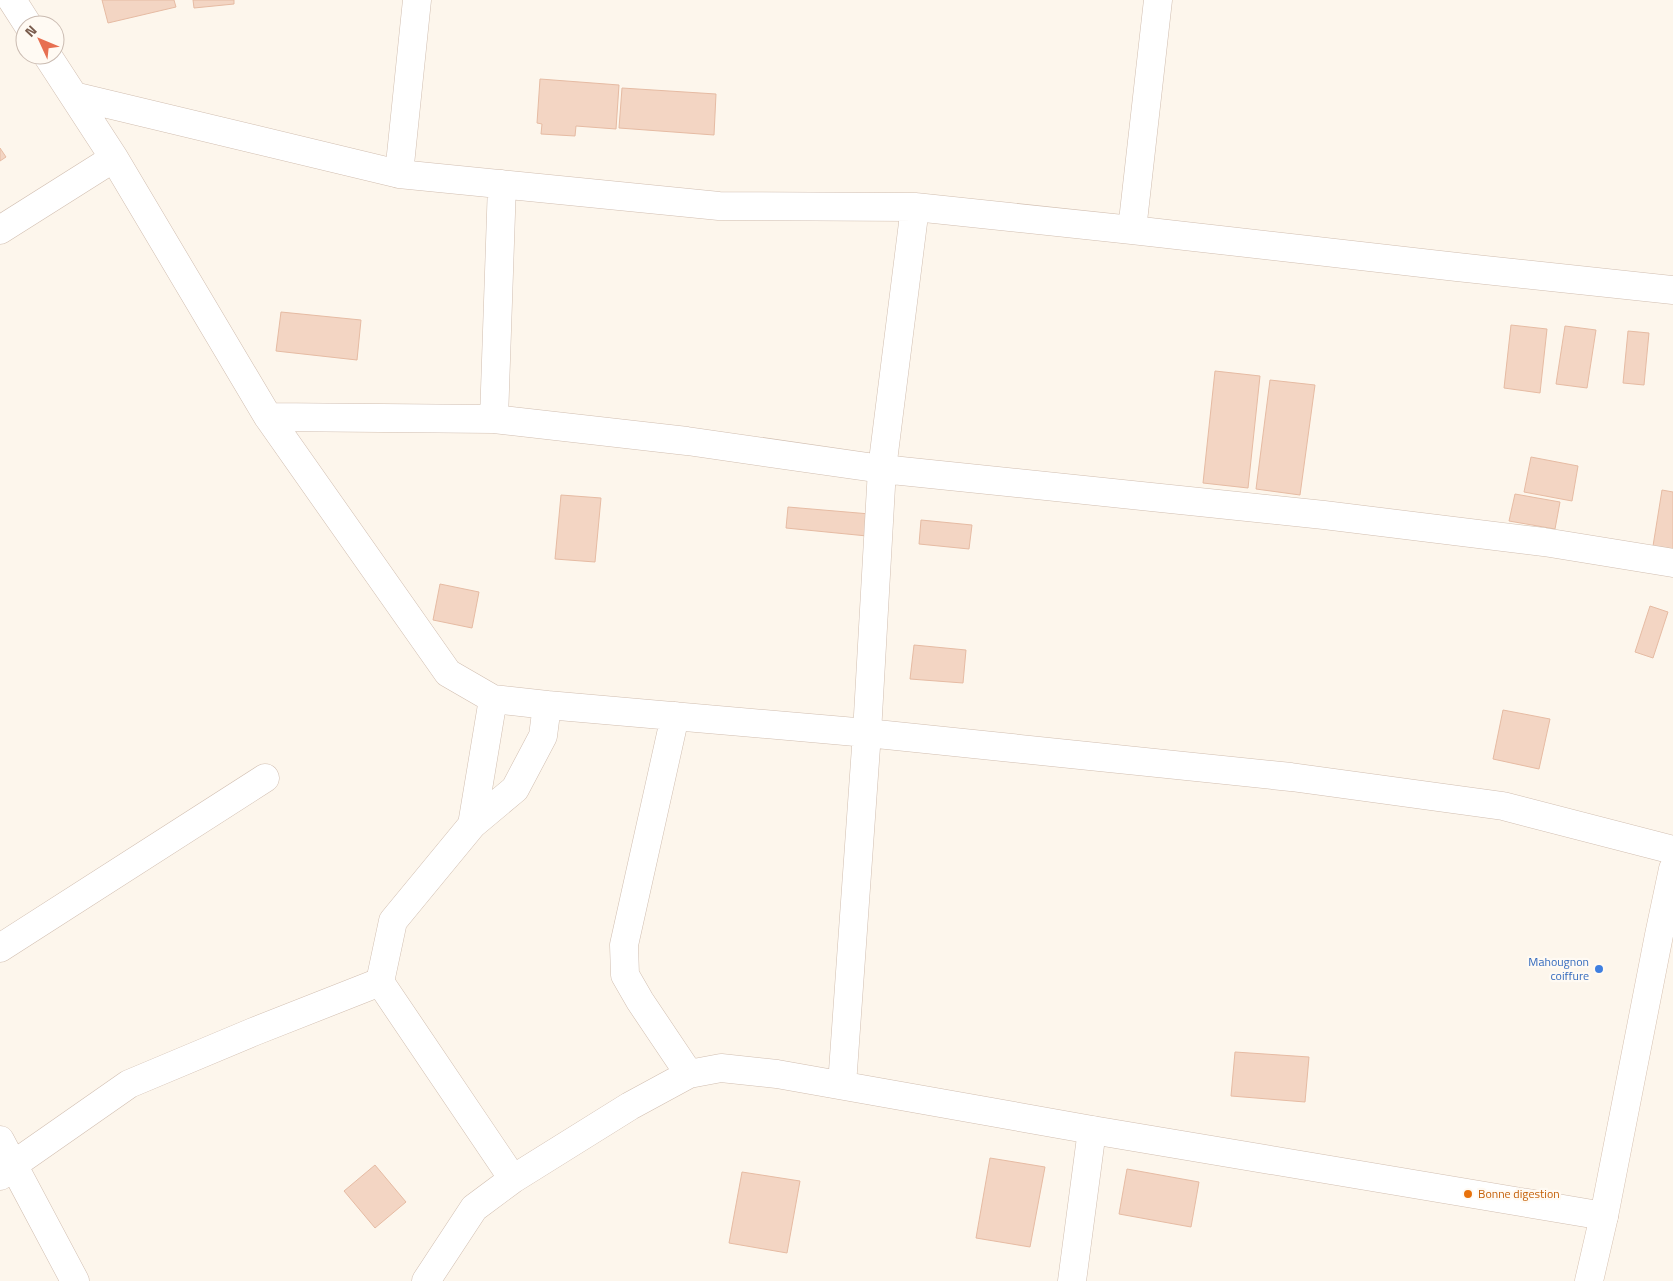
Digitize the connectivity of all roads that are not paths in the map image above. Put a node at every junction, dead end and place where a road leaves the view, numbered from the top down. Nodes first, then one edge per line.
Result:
1 (12, 0) edge
2 (417, 0) edge
3 (1158, 0) edge
4 (22, 15) edge
5 (54, 65) edge
6 (74, 96) junction
7 (114, 158) junction
8 (399, 174) junction
9 (502, 184) junction
10 (915, 207) junction
11 (0, 230) edge
12 (1132, 230) junction
13 (1673, 290) edge
14 (268, 417) junction
15 (494, 419) junction
16 (882, 469) junction
17 (1673, 563) edge
18 (493, 699) junction
19 (546, 705) junction
20 (675, 716) junction
21 (867, 733) junction
22 (265, 778) dead end
23 (472, 824) junction
24 (1673, 850) edge
25 (1673, 869) edge
26 (1666, 937) edge
27 (0, 948) edge
28 (380, 982) junction
29 (689, 1074) junction
30 (842, 1085) junction
31 (1092, 1130) junction
32 (0, 1140) edge
33 (6, 1171) edge
34 (513, 1180) junction
35 (1604, 1216) junction
36 (75, 1281) edge
37 (426, 1281) edge
38 (1072, 1281) edge
39 (1589, 1281) edge

1 - 4 street
2 - 8 street
3 - 12 street
5 - 6 street
6 - 7 street
6 - 8 street
7 - 11 street
7 - 14 street
8 - 9 street
9 - 10 street
9 - 15 street
10 - 12 street
10 - 16 street
12 - 13 street
14 - 15 street
14 - 18 street
15 - 16 street
16 - 17 street
16 - 21 street
18 - 19 street
18 - 23 street
19 - 20 street
19 - 23 street
20 - 21 street
20 - 29 street
21 - 24 street
21 - 30 street
22 - 27 street
23 - 28 street
25 - 26 street
26 - 35 street
28 - 33 street
28 - 34 street
29 - 30 street
29 - 34 street
30 - 31 street
31 - 35 street
31 - 38 street
32 - 33 street
33 - 36 street
34 - 37 street
35 - 39 street

